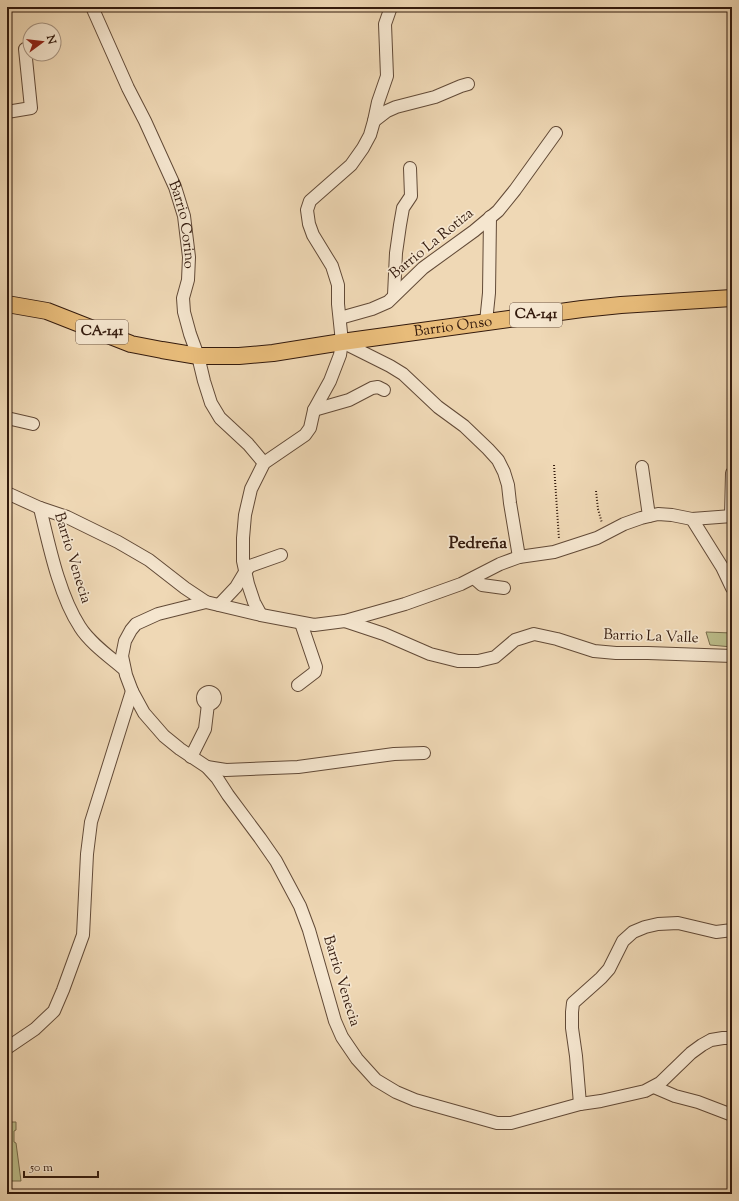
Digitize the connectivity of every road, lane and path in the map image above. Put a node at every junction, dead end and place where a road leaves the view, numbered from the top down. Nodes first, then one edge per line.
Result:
1 (92, 7) edge
2 (391, 7) edge
3 (26, 62) edge
4 (468, 84) dead end
5 (7, 112) edge
6 (374, 121) junction
7 (556, 133) dead end
8 (410, 168) dead end
9 (490, 217) junction
10 (394, 295) junction
11 (732, 298) edge
12 (7, 304) edge
13 (340, 318) junction
14 (486, 322) junction
15 (342, 342) junction
16 (198, 356) junction
17 (384, 390) dead end
18 (314, 410) junction
19 (7, 418) edge
20 (33, 424) dead end
21 (264, 463) junction
22 (554, 465) dead end
23 (642, 467) dead end
24 (732, 473) edge
25 (596, 491) dead end
26 (7, 493) edge
27 (40, 508) junction
28 (649, 516) junction
29 (731, 516) edge
30 (692, 519) junction
31 (605, 534) junction
32 (559, 550) junction
33 (281, 555) dead end
34 (519, 557) junction
35 (245, 572) junction
36 (474, 578) junction
37 (504, 588) dead end
38 (732, 588) edge
39 (206, 602) junction
40 (219, 605) junction
41 (261, 615) junction
42 (345, 621) junction
43 (301, 623) junction
44 (732, 656) edge
45 (124, 669) junction
46 (298, 685) dead end
47 (132, 691) junction
48 (208, 704) dead end
49 (424, 753) dead end
50 (192, 757) junction
51 (207, 767) junction
52 (732, 930) edge
53 (732, 1038) edge
54 (7, 1048) edge
55 (654, 1087) junction
56 (580, 1104) junction
57 (732, 1115) edge

1 - 16 street, Barrio Corino
2 - 6 street
3 - 5 street
4 - 6 street
6 - 13 street
7 - 9 street, Barrio La Rotiza
8 - 10 street, Barrio La Rotiza
9 - 10 street, Barrio La Rotiza
9 - 14 street, Barrio La Rotiza
10 - 13 street, Barrio La Rotiza
11 - 14 main road, Barrio Onso / CA-141
12 - 16 main road, CA-141
13 - 15 street
14 - 15 main road, Barrio Onso / CA-141
15 - 16 main road, Barrio Onso / CA-141
15 - 18 street
15 - 34 street
16 - 21 street, Barrio Corino
17 - 18 street
18 - 21 street
19 - 20 street
21 - 35 street
22 - 32 path
23 - 28 street
24 - 29 street
25 - 31 path
26 - 27 street
27 - 39 street
27 - 45 street, Barrio Venecia
28 - 30 street
28 - 31 street
29 - 30 street
30 - 38 street
31 - 32 street
32 - 34 street
33 - 35 street
34 - 36 street
35 - 40 street
35 - 41 street
36 - 37 street
36 - 42 street
39 - 40 street
39 - 45 street, Barrio Venecia
40 - 41 street
41 - 43 street
42 - 43 street
42 - 44 street, Barrio La Valle
43 - 46 street
45 - 47 street, Barrio Venecia
47 - 50 street, Barrio Venecia
47 - 54 street
48 - 50 street
49 - 51 street, Barrio Venecia
50 - 51 street, Barrio Venecia
51 - 56 street, Barrio Venecia
52 - 56 street
53 - 55 street
55 - 56 street, Barrio Venecia
55 - 57 street

